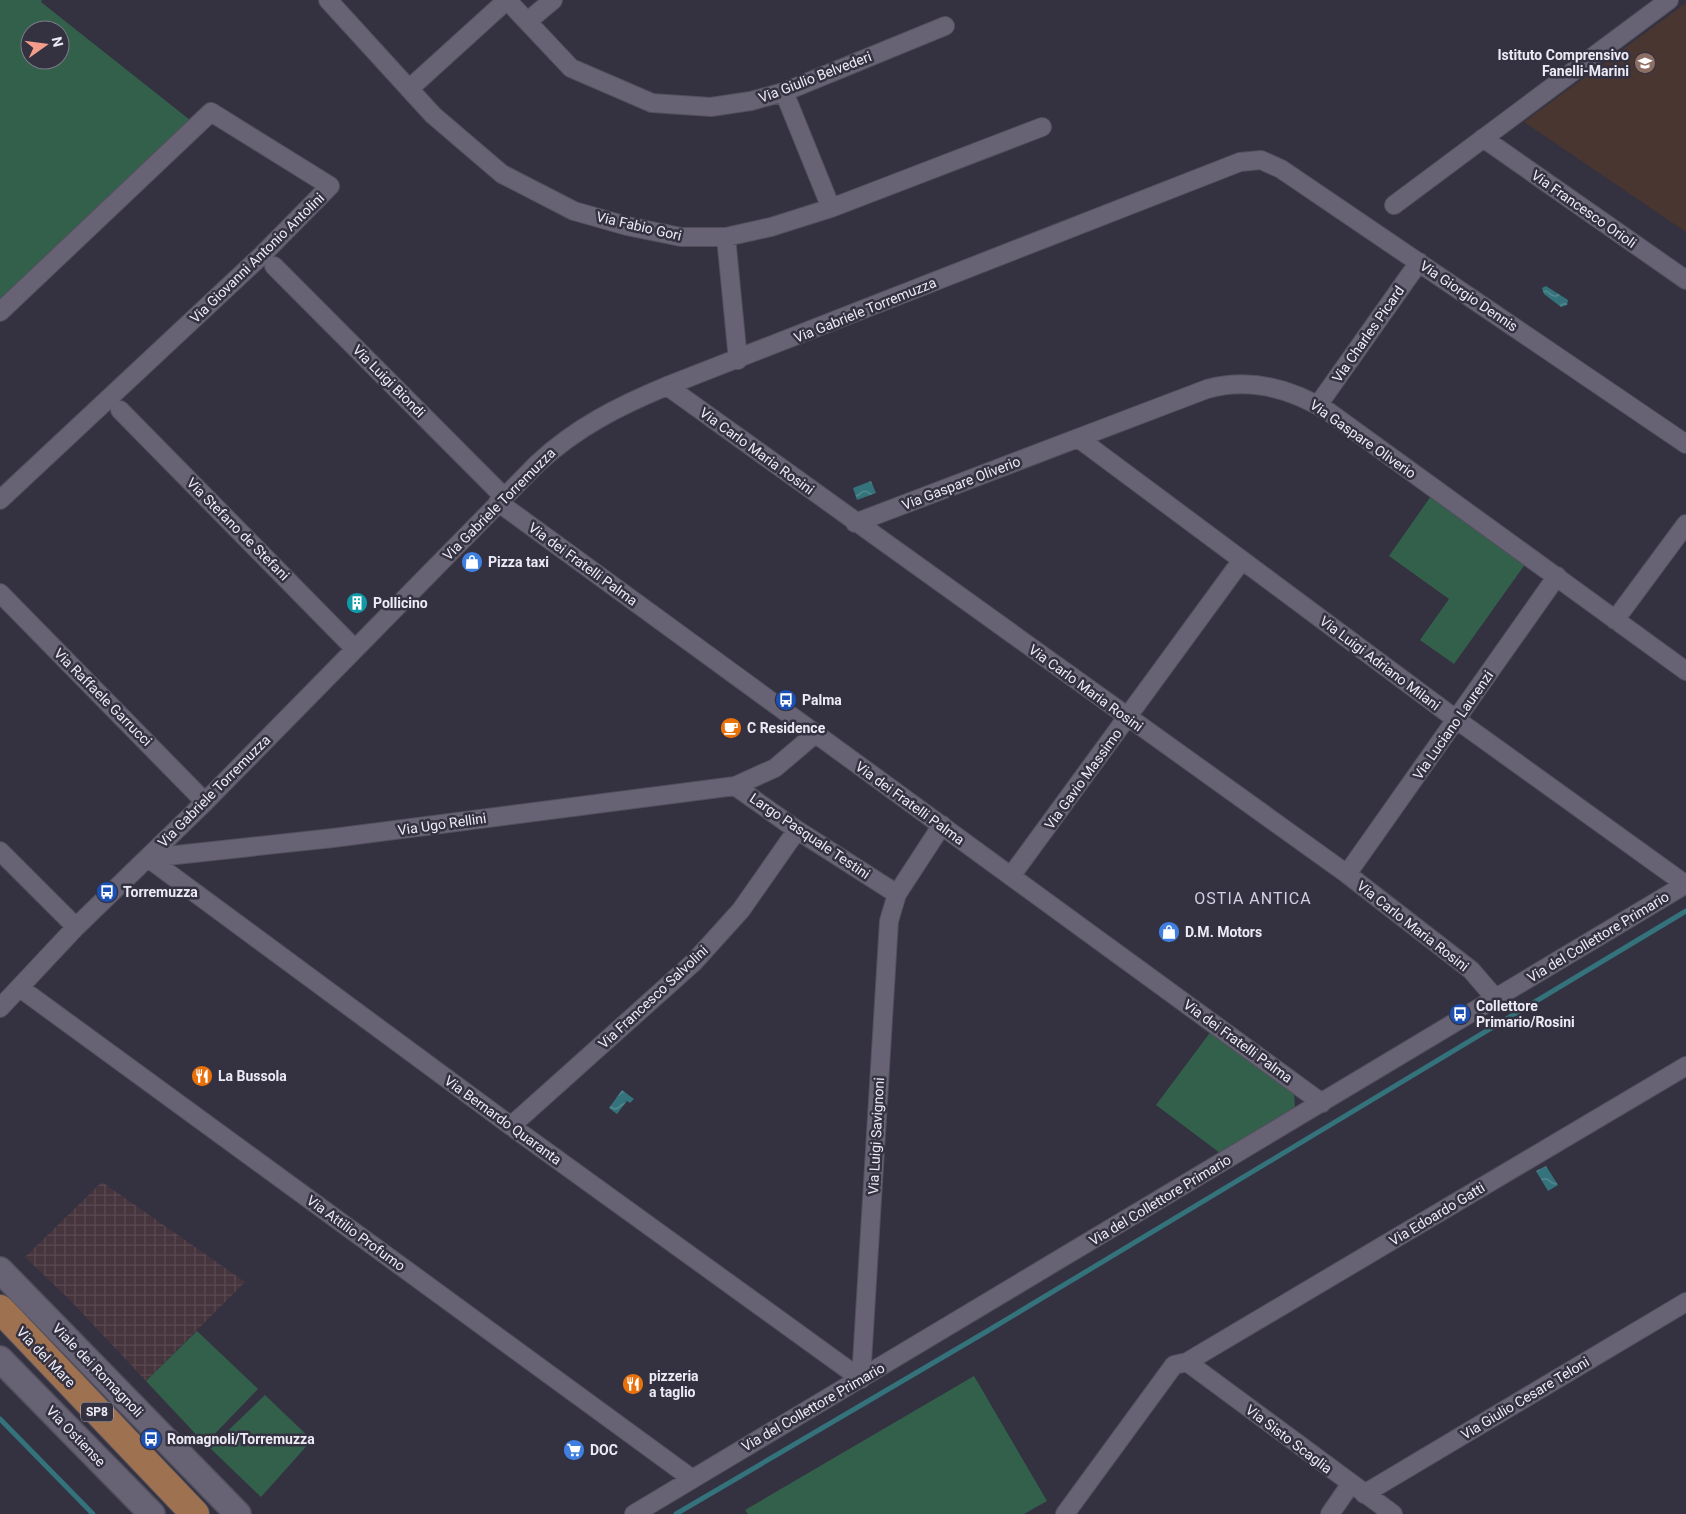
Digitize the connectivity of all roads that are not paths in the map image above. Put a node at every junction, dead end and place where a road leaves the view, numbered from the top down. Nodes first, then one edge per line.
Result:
1 (328, 0) edge
2 (507, 0) edge
3 (553, 0) edge
4 (1669, 0) edge
5 (528, 22) junction
6 (945, 26) dead end
7 (410, 90) junction
8 (784, 92) junction
9 (1042, 127) dead end
10 (1483, 138) junction
11 (1246, 160) joint
12 (1394, 205) dead end
13 (831, 208) junction
14 (726, 237) junction
15 (1419, 262) junction
16 (274, 266) dead end
17 (1686, 280) edge
18 (0, 312) edge
19 (738, 360) junction
20 (667, 386) junction
21 (1318, 405) junction
22 (120, 410) dead end
23 (1078, 438) junction
24 (1686, 444) edge
25 (0, 500) edge
26 (501, 500) junction
27 (855, 523) junction
28 (1686, 524) edge
29 (1242, 560) junction
30 (1557, 576) junction
31 (0, 593) edge
32 (1615, 620) junction
33 (356, 649) junction
34 (1686, 671) edge
35 (1128, 717) junction
36 (1457, 720) junction
37 (816, 734) junction
38 (736, 786) junction
39 (205, 802) junction
40 (942, 826) junction
41 (797, 830) junction
42 (0, 851) edge
43 (148, 858) junction
44 (1347, 874) junction
45 (1011, 876) junction
46 (1686, 884) edge
47 (897, 894) junction
48 (76, 927) junction
49 (20, 988) junction
50 (1496, 999) junction
51 (0, 1008) edge
52 (1686, 1066) edge
53 (1322, 1103) junction
54 (511, 1126) junction
55 (0, 1270) edge
56 (1686, 1302) edge
57 (0, 1309) edge
58 (0, 1358) edge
59 (1187, 1362) junction
60 (861, 1379) junction
61 (692, 1478) junction
62 (1357, 1490) junction
63 (152, 1514) edge
64 (195, 1514) edge
65 (238, 1514) edge
66 (634, 1514) edge
67 (1065, 1514) edge
68 (1330, 1514) edge
69 (1393, 1514) edge

1 - 7 street, Via Fabio Gori
2 - 5 street, Via Giulio Belvederi
2 - 7 street
3 - 5 street
4 - 10 street
5 - 8 street, Via Giulio Belvederi
6 - 8 street, Via Giulio Belvederi
7 - 14 street, Via Fabio Gori
8 - 13 street
9 - 13 street, Via Fabio Gori
10 - 12 street
10 - 17 street, Via Francesco Orioli
11 - 15 street, Via Giorgio Dennis
11 - 19 street, Via Gabriele Torremuzza
13 - 14 street, Via Fabio Gori
14 - 19 street
15 - 21 street, Via Charles Picard
15 - 24 street, Via Giorgio Dennis
16 - 26 street, Via Luigi Biondi
18 - 25 street, Via Giovanni Antonio Antolini
19 - 20 street, Via Gabriele Torremuzza
20 - 26 street, Via Gabriele Torremuzza
20 - 27 street, Via Carlo Maria Rosini
21 - 23 street, Via Gaspare Oliverio
21 - 30 street, Via Gaspare Oliverio
22 - 33 street, Via Stefano de Stefani
23 - 27 street, Via Gaspare Oliverio
23 - 29 street, Via Luigi Adriano Milani
26 - 33 street, Via Gabriele Torremuzza
26 - 37 street, Via dei Fratelli Palma
27 - 35 street, Via Carlo Maria Rosini
28 - 32 street
29 - 35 street, Via Gavio Massimo
29 - 36 street, Via Luigi Adriano Milani
30 - 32 street, Via Gaspare Oliverio
30 - 36 street, Via Luciano Laurenzi
31 - 39 street, Via Raffaele Garrucci
32 - 34 street, Via Gaspare Oliverio
33 - 39 street, Via Gabriele Torremuzza
35 - 44 street, Via Carlo Maria Rosini
35 - 45 street, Via Gavio Massimo
36 - 44 street, Via Luciano Laurenzi
36 - 46 street, Via Luigi Adriano Milani
37 - 38 street, Largo Pasquale Testini
37 - 40 street, Via dei Fratelli Palma
38 - 41 street, Largo Pasquale Testini
38 - 43 street, Via Ugo Rellini
39 - 43 street, Via Gabriele Torremuzza
40 - 45 street, Via dei Fratelli Palma
40 - 47 street
41 - 47 street, Largo Pasquale Testini
41 - 54 street, Via Francesco Salvolini
42 - 48 street
43 - 48 street, Via Gabriele Torremuzza
43 - 54 street, Via Bernardo Quaranta
44 - 50 street, Via Carlo Maria Rosini
45 - 53 street, Via dei Fratelli Palma
46 - 50 street, Via del Collettore Primario
47 - 60 street, Via Luigi Savignoni
48 - 49 street, Via Gabriele Torremuzza
49 - 51 street, Via Gabriele Torremuzza
49 - 61 street, Via Attilio Profumo
50 - 53 street, Via del Collettore Primario
52 - 59 street, Via Edoardo Gatti
53 - 60 street, Via del Collettore Primario
54 - 60 street, Via Bernardo Quaranta
55 - 65 main road, Viale dei Romagnoli
56 - 62 street, Via Giulio Cesare Teloni
57 - 64 main road, Via del Mare / SP8
58 - 63 main road, Via Ostiense
59 - 62 street, Via Sisto Scaglia
59 - 67 street, Via Edoardo Gatti
60 - 61 street, Via del Collettore Primario
61 - 66 street, Via del Collettore Primario
62 - 68 street
62 - 69 street, Via Sisto Scaglia

